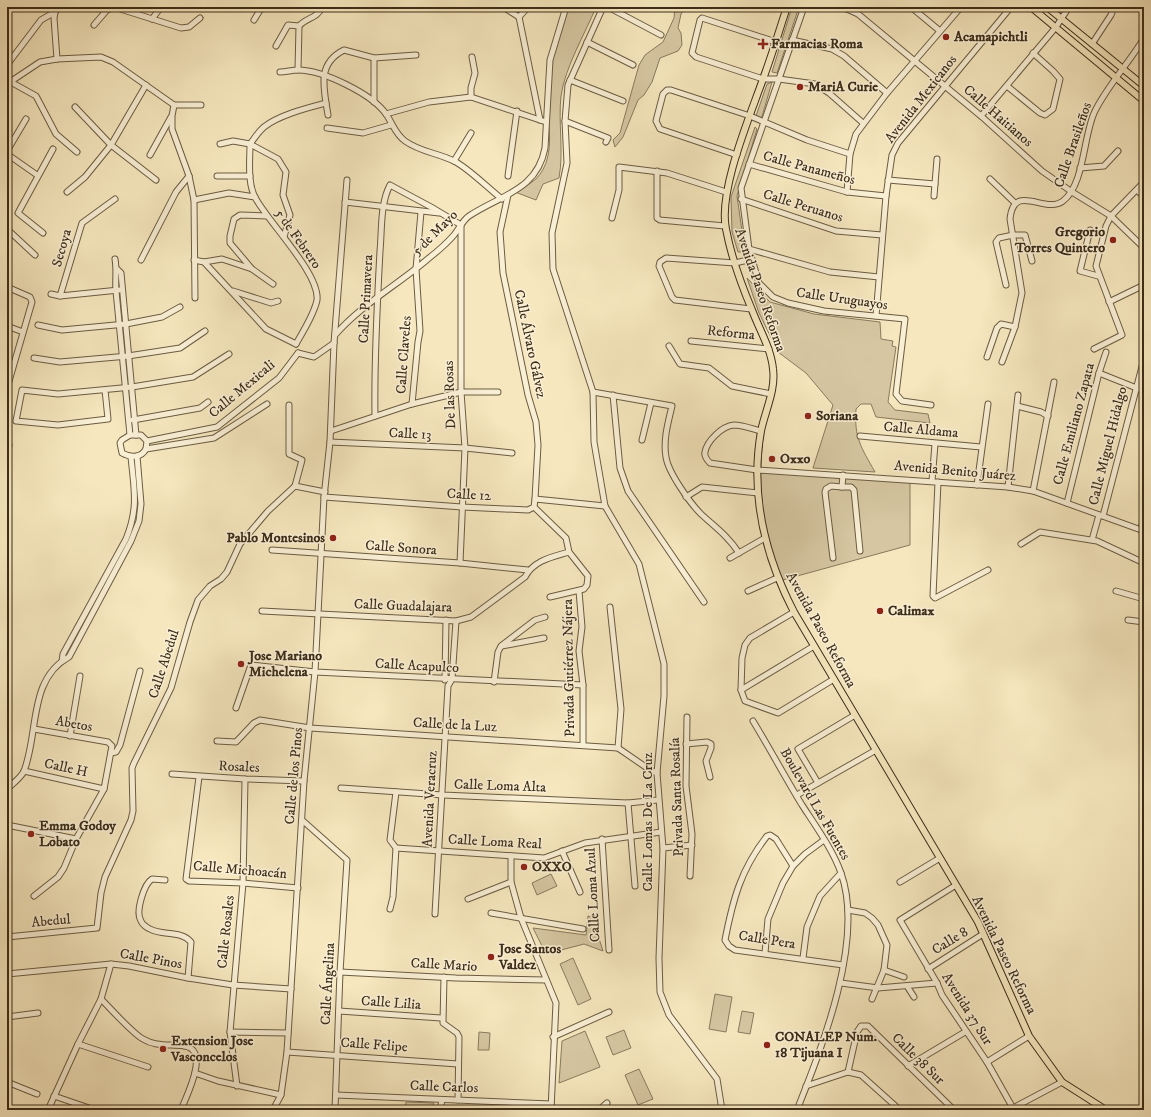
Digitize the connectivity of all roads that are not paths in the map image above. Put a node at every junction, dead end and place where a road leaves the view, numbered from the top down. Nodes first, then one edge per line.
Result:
1 (114, 7) edge
2 (161, 7) edge
3 (262, 7) edge
4 (322, 7) edge
5 (503, 7) edge
6 (528, 7) edge
7 (566, 7) edge
8 (603, 7) edge
9 (608, 7) edge
10 (787, 7) edge
11 (804, 7) edge
12 (834, 7) edge
13 (911, 7) edge
14 (961, 7) edge
15 (1011, 7) edge
16 (1031, 7) edge
17 (1047, 7) edge
18 (1069, 7) edge
19 (1114, 7) edge
20 (121, 8) edge
21 (55, 10) edge
22 (519, 17) junction
23 (200, 18) dead end
24 (152, 19) junction
25 (1062, 19) junction
26 (254, 20) dead end
27 (94, 25) dead end
28 (299, 26) junction
29 (1056, 27) junction
30 (940, 31) junction
31 (661, 35) dead end
32 (1144, 38) edge
33 (792, 40) junction
34 (587, 42) junction
35 (776, 42) junction
36 (1092, 44) junction
37 (276, 46) dead end
38 (1034, 53) junction
39 (416, 56) dead end
40 (472, 57) dead end
41 (374, 58) junction
42 (57, 59) junction
43 (914, 61) junction
44 (7, 65) edge
45 (633, 66) dead end
46 (1123, 69) junction
47 (298, 70) junction
48 (280, 72) dead end
49 (323, 75) junction
50 (1116, 77) junction
51 (763, 79) junction
52 (779, 79) junction
53 (570, 80) junction
54 (8, 83) edge
55 (146, 85) junction
56 (945, 86) junction
57 (1006, 86) junction
58 (1144, 86) edge
59 (887, 93) junction
60 (471, 98) junction
61 (623, 101) dead end
62 (1144, 101) edge
63 (374, 102) junction
64 (326, 103) junction
65 (174, 105) junction
66 (201, 105) dead end
67 (75, 107) dead end
68 (517, 111) junction
69 (386, 114) junction
70 (328, 115) dead end
71 (172, 116) junction
72 (750, 116) junction
73 (981, 116) junction
74 (26, 119) dead end
75 (540, 120) junction
76 (565, 121) junction
77 (546, 122) junction
78 (763, 122) junction
79 (863, 123) junction
80 (391, 125) junction
81 (327, 128) dead end
82 (472, 133) dead end
83 (606, 142) dead end
84 (220, 144) dead end
85 (250, 144) junction
86 (111, 145) junction
87 (53, 149) dead end
88 (1118, 150) dead end
89 (7, 151) edge
90 (77, 152) dead end
91 (7, 154) edge
92 (850, 154) junction
93 (150, 155) dead end
94 (737, 156) junction
95 (937, 159) dead end
96 (454, 161) junction
97 (749, 164) junction
98 (1080, 168) junction
99 (658, 171) junction
100 (37, 175) junction
101 (188, 176) junction
102 (216, 176) dead end
103 (250, 176) junction
104 (508, 176) dead end
105 (156, 180) dead end
106 (347, 180) dead end
107 (888, 180) junction
108 (990, 180) dead end
109 (1144, 182) edge
110 (934, 184) junction
111 (1136, 190) junction
112 (67, 192) dead end
113 (726, 192) junction
114 (847, 192) junction
115 (1072, 192) junction
116 (508, 195) junction
117 (886, 196) junction
118 (934, 196) dead end
119 (255, 197) junction
120 (1144, 198) edge
121 (115, 199) dead end
122 (502, 199) junction
123 (741, 199) junction
124 (194, 200) junction
125 (345, 202) junction
126 (1015, 203) junction
127 (384, 205) junction
128 (421, 212) junction
129 (439, 213) junction
130 (267, 216) junction
131 (1111, 216) junction
132 (612, 218) dead end
133 (461, 225) junction
134 (725, 226) junction
135 (7, 229) edge
136 (1090, 230) dead end
137 (43, 233) dead end
138 (1013, 234) junction
139 (882, 235) junction
140 (284, 237) junction
141 (1144, 248) edge
142 (749, 249) junction
143 (35, 255) dead end
144 (115, 259) dead end
145 (752, 259) junction
146 (141, 260) dead end
147 (194, 260) junction
148 (1032, 261) dead end
149 (204, 262) junction
150 (735, 263) junction
151 (252, 269) junction
152 (416, 269) junction
153 (1098, 276) junction
154 (879, 277) junction
155 (759, 283) joint
156 (273, 284) dead end
157 (1006, 285) dead end
158 (1144, 285) edge
159 (7, 287) edge
160 (119, 290) junction
161 (232, 291) junction
162 (51, 294) dead end
163 (60, 296) junction
164 (195, 298) dead end
165 (377, 298) junction
166 (278, 301) dead end
167 (1109, 302) junction
168 (180, 307) dead end
169 (751, 309) junction
170 (876, 316) junction
171 (126, 324) junction
172 (38, 325) dead end
173 (120, 325) junction
174 (7, 326) edge
175 (1015, 327) junction
176 (205, 331) dead end
177 (23, 332) junction
178 (335, 335) junction
179 (691, 341) dead end
180 (334, 343) junction
181 (296, 344) junction
182 (669, 346) dead end
183 (768, 349) junction
184 (1094, 349) dead end
185 (1106, 352) dead end
186 (298, 353) junction
187 (229, 354) dead end
188 (128, 356) junction
189 (122, 357) junction
190 (34, 358) dead end
191 (987, 358) dead end
192 (1144, 359) edge
193 (1002, 362) dead end
194 (1099, 373) junction
195 (8, 380) edge
196 (1054, 382) dead end
197 (132, 387) junction
198 (1135, 387) junction
199 (7, 388) edge
200 (124, 388) junction
201 (105, 390) junction
202 (1144, 391) edge
203 (461, 392) junction
204 (498, 392) dead end
205 (593, 392) junction
206 (771, 394) junction
207 (1018, 395) dead end
208 (613, 396) junction
209 (208, 402) dead end
210 (651, 403) junction
211 (267, 404) dead end
212 (412, 404) junction
213 (931, 404) dead end
214 (988, 404) dead end
215 (289, 405) dead end
216 (1017, 406) junction
217 (375, 416) junction
218 (1048, 416) junction
219 (135, 419) junction
220 (128, 420) junction
221 (331, 430) junction
222 (761, 430) junction
223 (130, 435) junction
224 (136, 435) junction
225 (860, 436) dead end
226 (147, 440) junction
227 (642, 440) dead end
228 (330, 442) junction
229 (935, 444) junction
230 (981, 447) junction
231 (465, 448) junction
232 (146, 449) junction
233 (512, 453) dead end
234 (137, 456) junction
235 (131, 457) junction
236 (132, 468) junction
237 (138, 468) junction
238 (756, 470) junction
239 (843, 475) junction
240 (932, 482) junction
241 (938, 482) junction
242 (977, 485) junction
243 (295, 486) junction
244 (842, 487) junction
245 (1008, 487) junction
246 (1033, 491) junction
247 (758, 493) junction
248 (324, 494) junction
249 (686, 497) junction
250 (535, 499) junction
251 (135, 502) junction
252 (1066, 503) junction
253 (141, 504) junction
254 (605, 506) junction
255 (462, 508) junction
256 (534, 508) junction
257 (1144, 515) edge
258 (1101, 516) junction
259 (1143, 530) edge
260 (765, 538) junction
261 (129, 540) junction
262 (1092, 540) junction
263 (1021, 544) dead end
264 (272, 550) dead end
265 (860, 551) dead end
266 (570, 552) junction
267 (739, 553) junction
268 (322, 555) junction
269 (730, 558) dead end
270 (833, 558) dead end
271 (1144, 563) edge
272 (460, 564) junction
273 (528, 570) junction
274 (988, 570) dead end
275 (107, 572) junction
276 (112, 576) junction
277 (777, 578) junction
278 (579, 591) junction
279 (748, 591) dead end
280 (1116, 591) dead end
281 (550, 597) dead end
282 (1144, 600) edge
283 (704, 602) dead end
284 (610, 607) dead end
285 (262, 611) dead end
286 (794, 612) junction
287 (318, 615) junction
288 (545, 617) dead end
289 (446, 620) junction
290 (1128, 620) dead end
291 (456, 621) junction
292 (1143, 622) edge
293 (544, 638) dead end
294 (501, 646) junction
295 (814, 646) junction
296 (62, 661) junction
297 (140, 670) dead end
298 (315, 672) junction
299 (80, 676) dead end
300 (444, 678) junction
301 (452, 679) junction
302 (834, 679) junction
303 (494, 682) junction
304 (583, 685) junction
305 (448, 686) junction
306 (740, 690) junction
307 (236, 708) dead end
308 (855, 715) junction
309 (687, 717) dead end
310 (753, 721) dead end
311 (310, 728) junction
312 (34, 729) junction
313 (70, 736) junction
314 (445, 737) junction
315 (217, 741) dead end
316 (583, 744) junction
317 (686, 744) junction
318 (618, 748) junction
319 (876, 750) junction
320 (111, 753) junction
321 (24, 771) junction
322 (657, 773) junction
323 (172, 774) dead end
324 (200, 777) junction
325 (710, 777) dead end
326 (245, 780) junction
327 (304, 781) junction
328 (818, 783) junction
329 (341, 788) dead end
330 (7, 789) edge
331 (104, 789) junction
332 (396, 792) junction
333 (443, 795) junction
334 (797, 795) junction
335 (658, 800) junction
336 (628, 803) junction
337 (302, 820) junction
338 (7, 825) edge
339 (661, 832) junction
340 (630, 838) junction
341 (76, 839) junction
342 (602, 839) junction
343 (824, 840) junction
344 (692, 845) junction
345 (396, 848) junction
346 (662, 848) junction
347 (562, 850) junction
348 (440, 851) junction
349 (512, 856) junction
350 (940, 858) junction
351 (793, 866) junction
352 (841, 873) junction
353 (690, 876) dead end
354 (165, 880) dead end
355 (511, 882) junction
356 (900, 882) dead end
357 (243, 883) junction
358 (956, 885) junction
359 (635, 886) dead end
360 (298, 888) junction
361 (580, 892) dead end
362 (34, 896) dead end
363 (468, 899) dead end
364 (390, 909) dead end
365 (848, 910) junction
366 (491, 913) dead end
367 (435, 914) dead end
368 (521, 918) junction
369 (97, 928) joint
370 (583, 929) dead end
371 (984, 934) junction
372 (7, 937) edge
373 (609, 950) dead end
374 (765, 953) junction
375 (803, 958) junction
376 (111, 964) junction
377 (843, 964) junction
378 (928, 969) junction
379 (884, 970) junction
380 (340, 972) junction
381 (7, 974) edge
382 (444, 977) junction
383 (904, 977) dead end
384 (188, 978) junction
385 (546, 980) junction
386 (841, 983) junction
387 (937, 983) junction
388 (233, 984) junction
389 (907, 986) junction
390 (878, 988) junction
391 (291, 989) junction
392 (914, 998) dead end
393 (101, 999) junction
394 (872, 1000) dead end
395 (339, 1011) junction
396 (609, 1012) dead end
397 (38, 1013) dead end
398 (7, 1017) edge
399 (442, 1018) junction
400 (230, 1032) junction
401 (965, 1032) junction
402 (288, 1033) junction
403 (1029, 1036) junction
404 (553, 1038) junction
405 (78, 1044) junction
406 (287, 1052) junction
407 (336, 1055) junction
408 (987, 1062) junction
409 (458, 1064) junction
410 (908, 1066) junction
411 (148, 1068) dead end
412 (848, 1072) junction
413 (195, 1073) junction
414 (7, 1082) edge
415 (1062, 1082) junction
416 (237, 1086) junction
417 (806, 1086) junction
418 (37, 1094) dead end
419 (281, 1095) junction
420 (336, 1095) junction
421 (54, 1096) junction
422 (442, 1100) junction
423 (458, 1100) junction
424 (607, 1103) dead end
425 (551, 1104) junction
426 (1014, 1109) edge
427 (48, 1110) edge
428 (94, 1110) edge
429 (181, 1110) edge
430 (273, 1110) edge
431 (335, 1110) edge
432 (440, 1110) edge
433 (550, 1110) edge
434 (599, 1110) edge
435 (722, 1110) edge
436 (797, 1110) edge
437 (900, 1110) edge
438 (954, 1110) edge
439 (1106, 1110) edge

1 - 20 street
1 - 27 street
2 - 24 street
3 - 26 street
4 - 28 street
5 - 22 street
6 - 22 street
7 - 77 street, 5 de Mayo
8 - 34 street
9 - 31 street
10 - 35 main road, Avenida Paseo Reforma
11 - 33 street, Avenida Paseo Reforma
12 - 43 street, Calle Haitianos
13 - 30 street
14 - 30 street
15 - 56 street, Avenida Mexicanos
16 - 29 main road
17 - 25 main road
18 - 25 street
19 - 36 street
20 - 24 street
21 - 42 street
21 - 44 street
22 - 75 street
23 - 24 street
25 - 29 street
25 - 36 main road
28 - 37 street
28 - 47 street
29 - 38 street
29 - 50 main road
30 - 43 street
32 - 46 street, Calle Brasileños
33 - 52 street, Avenida Paseo Reforma
33 - 59 street
34 - 45 street
34 - 53 street
35 - 51 main road, Avenida Paseo Reforma
35 - 51 street
36 - 46 main road
38 - 57 street
38 - 57 street
39 - 41 street
40 - 60 street
41 - 49 street
41 - 63 street
42 - 54 street
42 - 55 street
43 - 56 street, Calle Haitianos
43 - 59 street
46 - 50 street, Calle Brasileños
46 - 58 main road
47 - 48 street
47 - 49 street
49 - 63 street
49 - 64 street
50 - 62 main road
50 - 98 street, Calle Brasileños
51 - 52 street
51 - 72 main road, Avenida Paseo Reforma
52 - 78 street, Avenida Paseo Reforma
52 - 79 street
53 - 61 street
53 - 76 street
54 - 90 street
55 - 65 street
55 - 86 street
56 - 73 street, Calle Haitianos
56 - 107 street, Avenida Mexicanos
57 - 73 street
59 - 79 street
60 - 68 street
60 - 69 street
63 - 69 street
64 - 70 street
64 - 85 street
65 - 66 street
65 - 71 street
67 - 86 street
68 - 75 street
68 - 104 street
69 - 80 street
71 - 93 street
71 - 101 street
72 - 78 street
72 - 94 main road, Avenida Paseo Reforma
72 - 94 street
73 - 115 street, Calle Haitianos
74 - 89 street
75 - 77 street
76 - 83 street
76 - 205 street
77 - 116 street, 5 de Mayo
78 - 92 street
78 - 97 street, Avenida Paseo Reforma
79 - 92 street
80 - 81 street
80 - 96 street
82 - 96 street
84 - 85 street
85 - 103 street, 5 de Febrero
85 - 140 street
86 - 105 street
86 - 112 street
87 - 100 street
88 - 98 street
91 - 100 street
92 - 114 street
94 - 113 main road, Avenida Paseo Reforma
95 - 110 street
96 - 122 street
97 - 114 street, Calle Panameños
97 - 123 street, Avenida Paseo Reforma
98 - 115 street, Calle Brasileños
99 - 113 street
99 - 132 street
99 - 134 street
100 - 137 street
101 - 124 street
101 - 146 street
102 - 103 street
103 - 119 street, 5 de Febrero
106 - 125 street
107 - 110 street
107 - 117 street, Avenida Mexicanos
108 - 126 street
109 - 111 street
110 - 118 street
111 - 120 street
111 - 131 street
113 - 134 main road, Avenida Paseo Reforma
114 - 117 street, Calle Panameños
115 - 126 street, Calle Brasileños
115 - 131 street, Calle Haitianos
116 - 122 street, 5 de Mayo
116 - 250 street, Calle Álvaro Gálvez
117 - 139 street, Avenida Mexicanos
119 - 124 street
119 - 130 street, 5 de Febrero
121 - 163 street, Secoya
122 - 133 street, 5 de Mayo
123 - 139 street, Calle Peruanos
123 - 142 street, Avenida Paseo Reforma
124 - 147 street
125 - 127 street
125 - 178 street, Calle de los Pinos
126 - 138 street
127 - 128 street
127 - 129 street, Calle Primavera
127 - 165 street, Calle Primavera
128 - 129 street
128 - 152 street, Calle Claveles
129 - 133 street
130 - 140 street, 5 de Febrero
130 - 151 street
131 - 141 street, Calle Haitianos
131 - 153 street
133 - 152 street, 5 de Mayo
133 - 203 street, De las Rosas
134 - 150 main road, Avenida Paseo Reforma
135 - 143 street
136 - 153 street
138 - 148 street
138 - 157 street
138 - 175 street
139 - 154 street, Avenida Mexicanos
140 - 181 street, 5 de Febrero
142 - 145 street, Avenida Paseo Reforma
142 - 154 street
144 - 160 street
145 - 150 street
145 - 155 street, Avenida Paseo Reforma
147 - 149 street
147 - 164 street
149 - 151 street
149 - 161 street
150 - 169 main road, Avenida Paseo Reforma
150 - 169 street
151 - 156 street
152 - 165 street, 5 de Mayo
152 - 212 street, Calle Claveles
153 - 167 street
154 - 170 street, Avenida Mexicanos
155 - 170 street, Calle Uruguayos
158 - 167 street
159 - 177 street
160 - 163 street
160 - 171 street
160 - 173 street
161 - 166 street
161 - 181 street
162 - 163 street
165 - 178 street, 5 de Mayo
165 - 217 street, Calle Primavera
167 - 184 street
168 - 171 street
169 - 183 main road, Avenida Paseo Reforma
170 - 213 street, Calle Uruguayos
171 - 173 street
171 - 188 street
172 - 173 street
173 - 189 street
174 - 177 street
175 - 191 street
175 - 193 street
176 - 188 street
177 - 195 street
178 - 180 street, Calle de los Pinos
179 - 183 street, Reforma
180 - 186 street
180 - 221 street, Calle de los Pinos
181 - 186 street
182 - 206 street
183 - 206 main road, Avenida Paseo Reforma
185 - 194 street, Calle Emiliano Zapata
186 - 226 street, Calle Mexicali
187 - 197 street
188 - 189 street
188 - 197 street
189 - 190 street
189 - 200 street
192 - 198 street, Calle Miguel Hidalgo
194 - 198 street
194 - 252 street, Calle Emiliano Zapata
195 - 199 street
196 - 218 street
197 - 200 street
197 - 219 street
198 - 202 street
198 - 258 street, Calle Miguel Hidalgo
200 - 201 street
200 - 220 street
201 - 201 street
203 - 204 street
203 - 212 street
203 - 231 street, De las Rosas
205 - 208 street
205 - 254 street
206 - 222 main road, Avenida Paseo Reforma
207 - 216 street
208 - 210 street
208 - 283 street
209 - 219 street
210 - 227 street
210 - 249 street
211 - 232 street, Calle Mexicali
212 - 217 street
214 - 230 street
215 - 243 street
216 - 218 street
216 - 245 street
217 - 221 street
218 - 246 street
219 - 220 street
219 - 224 street
220 - 223 street
221 - 228 street, Calle de los Pinos
222 - 238 main road, Avenida Paseo Reforma
222 - 238 street, Avenida Benito Juárez
223 - 224 street
223 - 235 street
224 - 226 street
225 - 229 street, Calle Aldama
226 - 232 street
228 - 231 street, Calle 13
228 - 248 street, Calle de los Pinos
229 - 230 street, Calle Aldama
229 - 240 street
230 - 242 street
231 - 233 street, Calle 13
231 - 255 street, De las Rosas
232 - 234 street
234 - 235 street
234 - 237 street
235 - 236 street
236 - 237 street
236 - 251 street
237 - 253 street
238 - 239 street, Avenida Benito Juárez
238 - 247 main road, Avenida Paseo Reforma
239 - 240 street, Avenida Benito Juárez
239 - 244 street
240 - 241 street, Avenida Benito Juárez
241 - 242 street, Avenida Benito Juárez
241 - 274 street
242 - 245 street, Avenida Benito Juárez
243 - 248 street
243 - 369 street, Calle Abedul
244 - 265 street
244 - 270 street
245 - 246 street, Avenida Benito Juárez
246 - 252 street, Avenida Benito Juárez
247 - 249 street
247 - 260 main road, Avenida Paseo Reforma
248 - 255 street, Calle 12
248 - 268 street, Calle de los Pinos
249 - 267 street
250 - 254 street
250 - 256 street
251 - 253 street
251 - 261 street
252 - 258 street, Avenida Benito Juárez
253 - 261 street
254 - 322 street, Calle Lomas De La Cruz
255 - 256 street, Calle 12
255 - 272 street, De las Rosas
256 - 266 street
257 - 259 street
258 - 259 street, Avenida Benito Juárez
258 - 262 street, Calle Miguel Hidalgo
260 - 267 street
260 - 277 main road, Avenida Paseo Reforma
261 - 275 street
261 - 276 street
262 - 263 street
262 - 271 street
264 - 268 street, Calle Sonora
266 - 273 street, Calle Guadalajara
266 - 278 street, Privada Gutiérrez Nájera
267 - 269 street
268 - 272 street, Calle Sonora
268 - 287 street, Calle de los Pinos
272 - 273 street, Calle Sonora
273 - 291 street, Calle Guadalajara
275 - 276 street
275 - 296 street
276 - 296 street
277 - 279 street
277 - 286 main road, Avenida Paseo Reforma
278 - 281 street, Privada Gutiérrez Nájera
278 - 304 street, Privada Gutiérrez Nájera
280 - 282 street
282 - 292 street
284 - 318 street
285 - 287 street, Calle Guadalajara
286 - 295 main road, Avenida Paseo Reforma
286 - 306 street
287 - 289 street, Calle Guadalajara
287 - 298 street, Calle de los Pinos
288 - 294 street
289 - 291 street, Calle Guadalajara
289 - 300 street, Avenida Veracruz
290 - 292 street
291 - 301 street, Avenida Veracruz
293 - 294 street
294 - 303 street
295 - 302 main road, Avenida Paseo Reforma
295 - 306 street
296 - 312 street
297 - 320 street
298 - 300 street, Calle Acapulco
298 - 307 street, Calle Acapulco
298 - 311 street, Calle de los Pinos
299 - 313 street
300 - 301 street, Calle Acapulco
300 - 305 street, Avenida Veracruz
301 - 303 street, Calle Acapulco
301 - 305 street, Avenida Veracruz
302 - 306 street
302 - 308 main road, Avenida Paseo Reforma
303 - 304 street, Calle Acapulco
304 - 316 street, Privada Gutiérrez Nájera
305 - 314 street, Avenida Veracruz
308 - 319 main road, Avenida Paseo Reforma
308 - 328 street
309 - 317 street, Privada Santa Rosalía
310 - 334 street, Boulevard Las Fuentes
311 - 314 street, Calle de la Luz
311 - 315 street, Calle de la Luz
311 - 327 street, Calle de los Pinos
312 - 313 street, Abetos
312 - 321 street
313 - 320 street, Abetos
314 - 316 street, Calle de la Luz
314 - 333 street, Avenida Veracruz
316 - 318 street, Calle de la Luz
317 - 325 street
317 - 344 street, Privada Santa Rosalía
318 - 322 street, Calle de la Luz
319 - 328 street
319 - 350 main road, Avenida Paseo Reforma
320 - 331 street
321 - 330 street
321 - 331 street, Calle H
322 - 335 street, Calle Lomas De La Cruz
323 - 324 street, Rosales
324 - 326 street, Rosales
324 - 357 street, Calle Michoacán
326 - 327 street, Rosales
326 - 357 street, Calle Rosales
327 - 337 street, Calle de los Pinos
328 - 334 street
329 - 332 street, Calle Loma Alta
331 - 341 street
332 - 333 street, Calle Loma Alta
332 - 345 street
333 - 336 street, Calle Loma Alta
333 - 348 street, Avenida Veracruz
334 - 343 street, Boulevard Las Fuentes
335 - 336 street, Calle Loma Alta
335 - 339 street, Calle Lomas De La Cruz
336 - 340 street
337 - 360 street, Calle de los Pinos
337 - 380 street, Calle Ángelina
338 - 341 street
339 - 340 street, Calle Loma Real
339 - 346 street, Calle Lomas De La Cruz
340 - 342 street, Calle Loma Real
340 - 359 street
341 - 362 street
342 - 347 street, Calle Loma Real
342 - 373 street, Calle Loma Azul
343 - 351 street
343 - 352 street, Boulevard Las Fuentes
344 - 346 street
344 - 353 street, Privada Santa Rosalía
345 - 348 street, Calle Loma Real
345 - 364 street
346 - 435 street, Calle Lomas De La Cruz
347 - 349 street, Calle Loma Real
347 - 361 street
348 - 349 street, Calle Loma Real
348 - 367 street, Avenida Veracruz
349 - 355 street
350 - 356 street
350 - 358 main road, Avenida Paseo Reforma
351 - 374 street
351 - 374 street, Calle Pera
352 - 365 street, Boulevard Las Fuentes
352 - 375 street
354 - 384 street
355 - 363 street
355 - 368 street
357 - 360 street, Calle Michoacán
357 - 388 street, Calle Rosales
358 - 371 main road, Avenida Paseo Reforma
358 - 378 street, Avenida 37 Sur
360 - 391 street, Calle de los Pinos
365 - 377 street, Boulevard Las Fuentes
365 - 379 street
366 - 368 street
368 - 370 street
368 - 385 street
369 - 372 street, Abedul
371 - 378 street, Calle 8
371 - 403 main road, Avenida Paseo Reforma
374 - 375 street, Calle Pera
375 - 377 street, Calle Pera
376 - 381 street, Calle Pinos
376 - 384 street, Calle Pinos
376 - 393 street
377 - 386 street, Boulevard Las Fuentes
378 - 387 street, Avenida 37 Sur
379 - 383 street
379 - 390 street
380 - 382 street, Calle Mario
380 - 395 street, Calle Ángelina
382 - 385 street, Calle Mario
382 - 399 street
384 - 388 street, Calle Pinos
385 - 404 street
386 - 390 street
386 - 417 street, Boulevard Las Fuentes
387 - 389 street
387 - 401 street, Avenida 37 Sur
388 - 391 street, Calle Pinos
388 - 400 street, Calle Rosales
389 - 390 street
389 - 392 street
390 - 394 street
391 - 402 street, Calle de los Pinos
393 - 405 street
393 - 413 street
395 - 399 street, Calle Lilia
395 - 407 street, Calle Ángelina
396 - 404 street
397 - 398 street
399 - 409 street
400 - 402 street
400 - 416 street, Calle Rosales
401 - 408 street, Avenida 37 Sur
401 - 410 street
402 - 406 street, Calle de los Pinos
403 - 408 street
403 - 415 main road, Avenida Paseo Reforma
404 - 425 street
405 - 411 street
405 - 421 street
406 - 407 street, Calle Felipe
406 - 419 street, Calle de los Pinos
407 - 409 street, Calle Felipe
407 - 420 street, Calle Ángelina
408 - 426 street, Avenida 37 Sur
409 - 423 street
410 - 412 street, Calle 38 Sur
410 - 438 street, Calle 38 Sur
412 - 417 street
412 - 437 street
413 - 416 street
413 - 429 street
414 - 418 street
415 - 426 street
415 - 439 main road, Avenida Paseo Reforma
416 - 419 street
417 - 436 street, Boulevard Las Fuentes
419 - 430 street, Calle de los Pinos
420 - 422 street, Calle Carlos
420 - 431 street, Calle Ángelina
421 - 427 street
421 - 428 street
422 - 423 street, Calle Carlos
422 - 432 street
423 - 425 street, Calle Carlos
424 - 434 street
425 - 433 street

